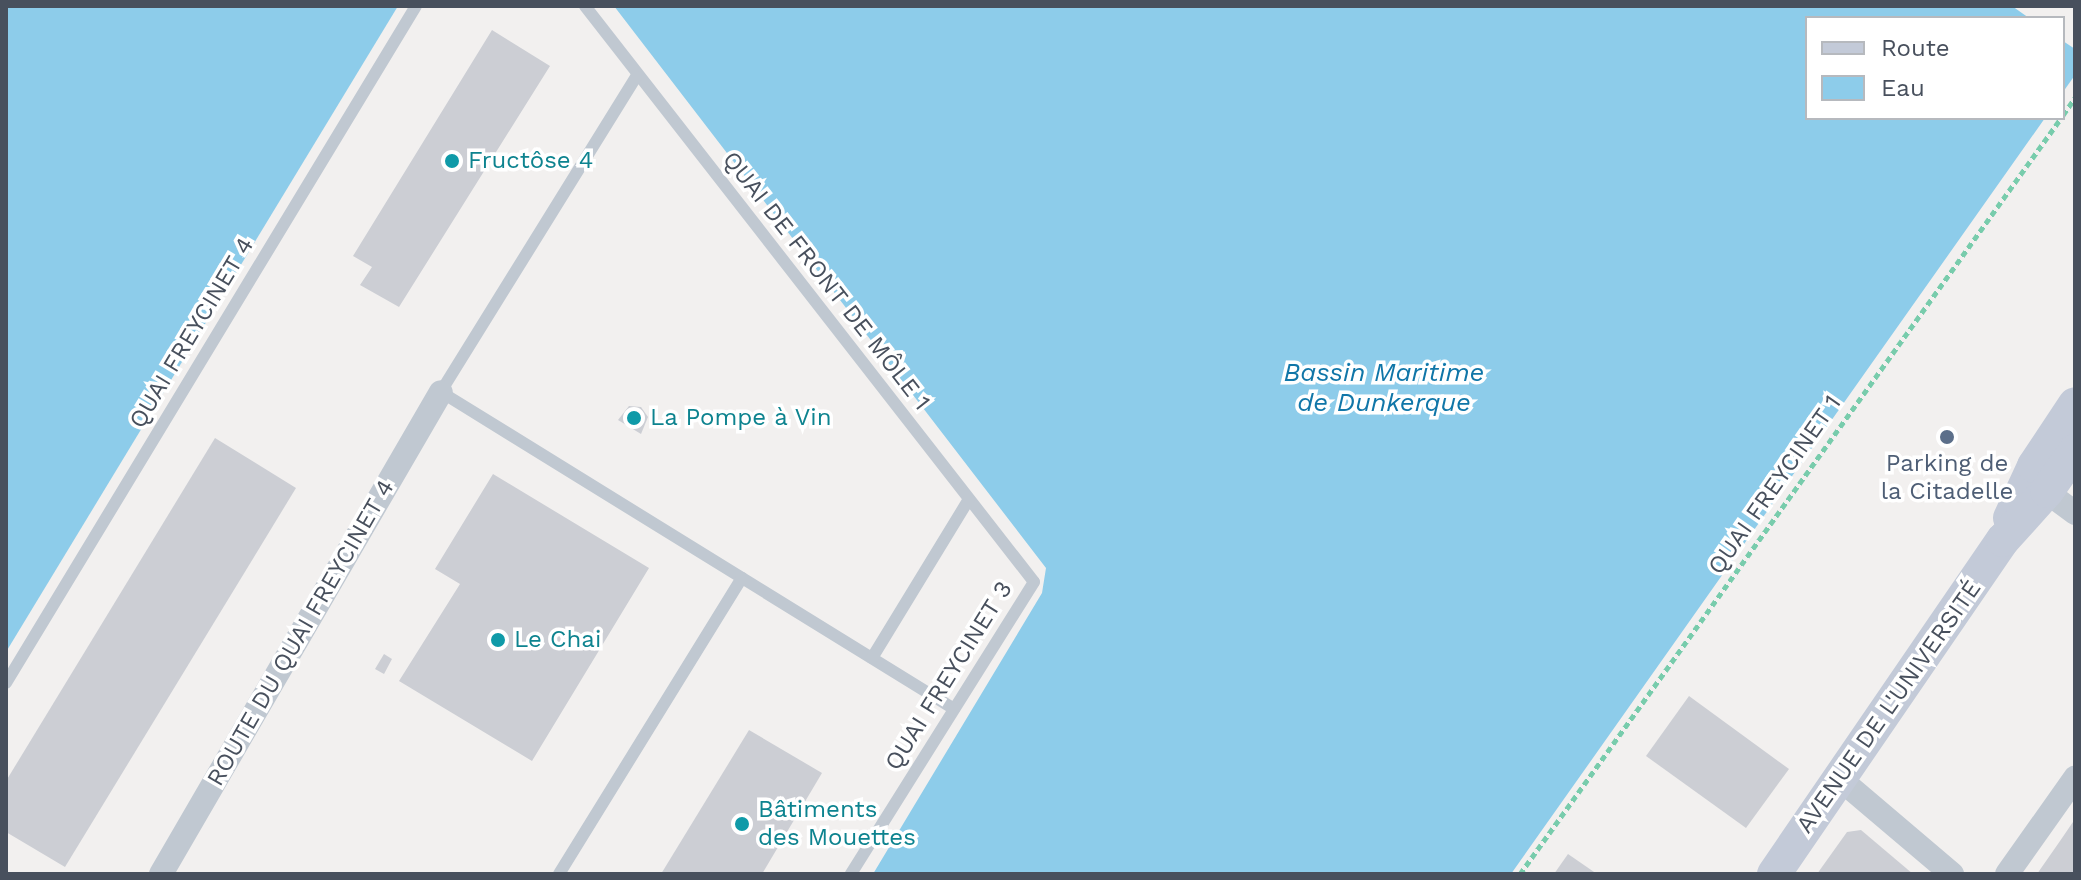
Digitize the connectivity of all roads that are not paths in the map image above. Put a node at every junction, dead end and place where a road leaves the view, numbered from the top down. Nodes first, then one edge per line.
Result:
1 (416, 6) edge
2 (585, 6) edge
3 (636, 77) junction
4 (441, 392) junction
5 (2075, 404) edge
6 (2075, 451) edge
7 (2037, 484) junction
8 (969, 499) junction
9 (2075, 513) edge
10 (742, 578) junction
11 (1034, 582) joint
12 (872, 658) junction
13 (6, 683) edge
14 (954, 709) junction
15 (2075, 778) edge
16 (1840, 779) junction
17 (161, 874) edge
18 (559, 874) edge
19 (851, 874) edge
20 (1774, 874) edge
21 (1952, 874) edge
22 (2007, 874) edge

1 - 13 lane, QUAI FREYCINET 4
2 - 3 lane, QUAI DE FRONT DE MÔLE 1
3 - 4 lane
3 - 8 lane, QUAI DE FRONT DE MÔLE 1
4 - 10 lane
4 - 17 street, ROUTE DU QUAI FREYCINET 4
5 - 7 street, AVENUE DE L'UNIVERSITÉ
6 - 7 street, AVENUE DE L'UNIVERSITÉ
7 - 9 street
7 - 16 street, AVENUE DE L'UNIVERSITÉ
8 - 11 lane, QUAI DE FRONT DE MÔLE 1
8 - 12 lane
10 - 12 lane
10 - 18 lane
11 - 14 lane, QUAI FREYCINET 3
12 - 14 lane
14 - 19 lane, QUAI FREYCINET 3
15 - 22 street
16 - 20 street, AVENUE DE L'UNIVERSITÉ
16 - 21 street

